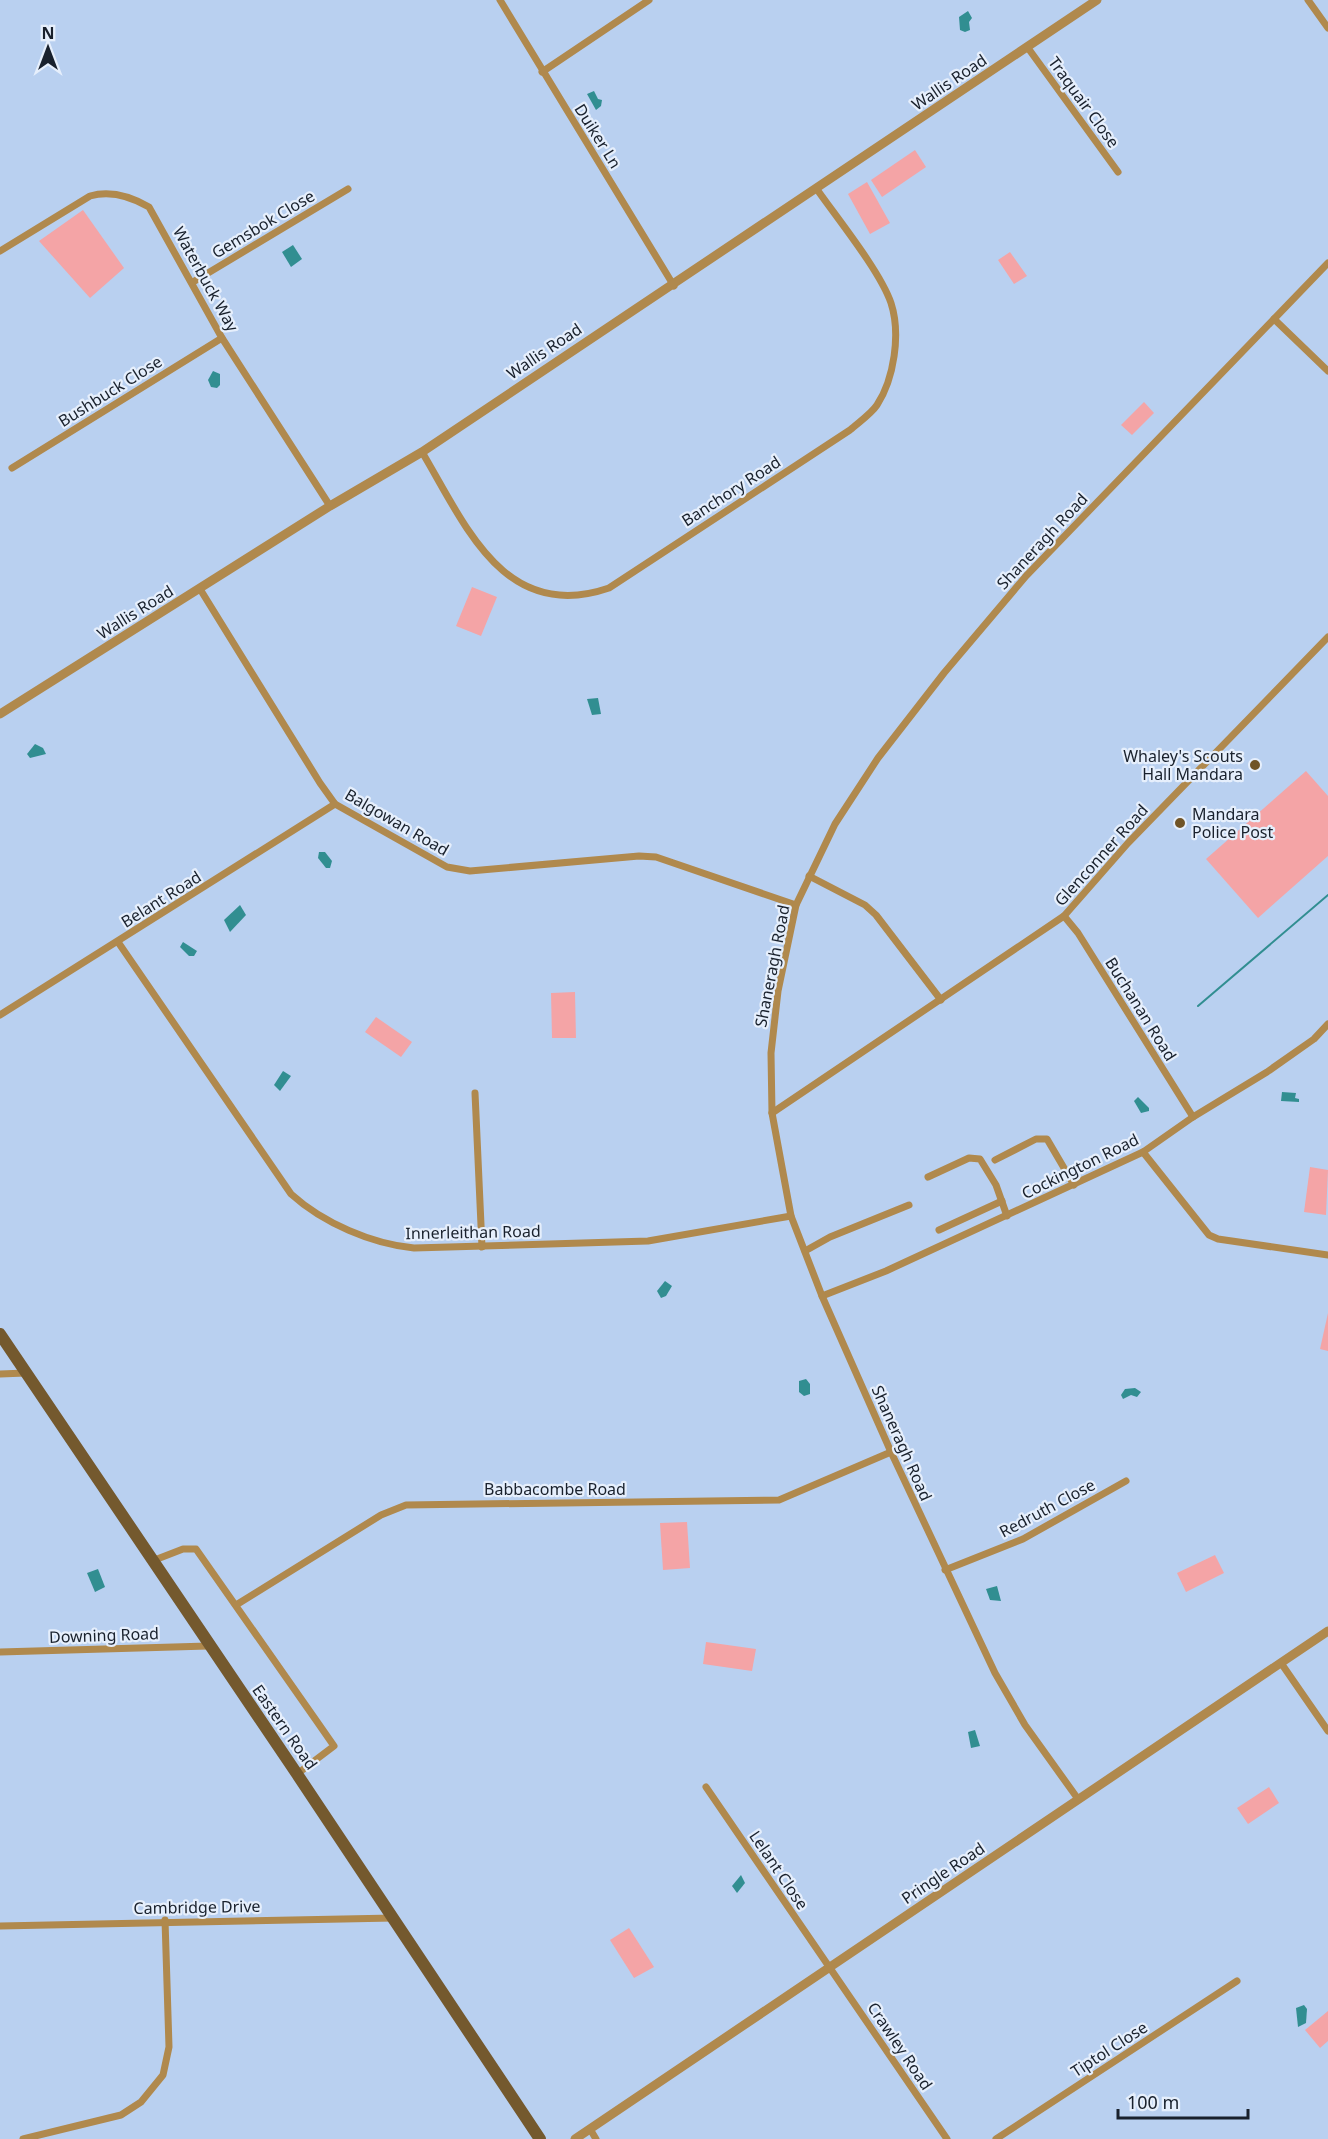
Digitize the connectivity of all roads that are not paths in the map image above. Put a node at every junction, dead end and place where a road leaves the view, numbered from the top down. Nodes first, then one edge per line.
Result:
1 (500, 0) edge
2 (649, 0) edge
3 (1097, 0) edge
4 (1308, 0) edge
5 (1328, 28) edge
6 (1028, 48) junction
7 (542, 72) junction
8 (1118, 172) dead end
9 (816, 188) junction
10 (348, 189) dead end
11 (0, 251) edge
12 (1328, 263) edge
13 (193, 282) junction
14 (674, 285) junction
15 (1274, 319) junction
16 (222, 338) junction
17 (1328, 371) edge
18 (422, 452) junction
19 (12, 468) dead end
20 (330, 506) junction
21 (200, 589) junction
22 (1328, 637) edge
23 (0, 714) edge
24 (336, 804) junction
25 (809, 876) junction
26 (796, 905) junction
27 (1064, 916) junction
28 (118, 942) junction
29 (941, 1000) junction
30 (0, 1015) edge
31 (1328, 1024) edge
32 (475, 1093) dead end
33 (772, 1113) junction
34 (1193, 1117) junction
35 (1143, 1152) junction
36 (995, 1160) dead end
37 (928, 1177) dead end
38 (1074, 1185) junction
39 (1002, 1201) junction
40 (909, 1204) dead end
41 (791, 1216) junction
42 (1008, 1216) junction
43 (939, 1230) dead end
44 (482, 1247) junction
45 (805, 1251) junction
46 (1328, 1255) edge
47 (822, 1296) junction
48 (0, 1334) edge
49 (26, 1373) junction
50 (0, 1374) edge
51 (891, 1452) junction
52 (1126, 1481) dead end
53 (152, 1561) junction
54 (945, 1570) junction
55 (236, 1605) junction
56 (1328, 1631) edge
57 (208, 1646) junction
58 (0, 1652) edge
59 (1281, 1663) junction
60 (1328, 1731) edge
61 (297, 1774) junction
62 (706, 1787) dead end
63 (1078, 1799) junction
64 (394, 1918) junction
65 (165, 1920) junction
66 (0, 1926) edge
67 (830, 1968) junction
68 (1237, 1981) dead end
69 (590, 2129) junction
70 (22, 2139) edge
71 (540, 2139) edge
72 (575, 2139) edge
73 (596, 2139) edge
74 (947, 2139) edge
75 (996, 2139) edge

1 - 7 street, Duiker Ln
2 - 7 street
3 - 6 street, Wallis Road
4 - 5 street
6 - 8 street, Traquair Close
6 - 9 street, Wallis Road
7 - 14 street, Duiker Ln
9 - 14 street, Wallis Road
9 - 18 street, Banchory Road
10 - 13 street, Gemsbok Close
11 - 13 street, Waterbuck Way
12 - 15 street, Shaneragh Road
13 - 16 street, Waterbuck Way
14 - 18 street, Wallis Road
15 - 17 street
15 - 25 street, Shaneragh Road
16 - 19 street, Bushbuck Close
16 - 20 street, Waterbuck Way
18 - 20 street, Wallis Road
20 - 21 street, Wallis Road
21 - 23 street, Wallis Road
21 - 24 street, Balgowan Road
22 - 27 street, Glenconner Road
24 - 26 street, Balgowan Road
24 - 28 street, Belant Road
25 - 26 street, Shaneragh Road
25 - 29 street
26 - 33 street, Shaneragh Road
27 - 29 street, Glenconner Road
27 - 34 street, Buchanan Road
28 - 30 street, Belant Road
28 - 44 street, Innerleithan Road
29 - 33 street, Glenconner Road
31 - 34 street, Cockington Road
32 - 44 street
33 - 41 street, Shaneragh Road
34 - 35 street, Cockington Road
35 - 38 street, Cockington Road
35 - 46 street
36 - 38 street
37 - 39 street
38 - 42 street, Cockington Road
39 - 42 street
39 - 43 street
40 - 45 street
41 - 44 street, Innerleithan Road
41 - 45 street, Shaneragh Road
42 - 47 street, Cockington Road
45 - 47 street, Shaneragh Road
47 - 51 street, Shaneragh Road
48 - 49 main road, Eastern Road
49 - 50 street
49 - 53 main road, Eastern Road
51 - 54 street, Shaneragh Road
51 - 55 street, Babbacombe Road
52 - 54 street, Redruth Close
53 - 55 street
53 - 57 main road, Eastern Road
54 - 63 street, Shaneragh Road
55 - 61 street
56 - 59 street, Pringle Road
57 - 58 street, Downing Road
57 - 61 main road, Eastern Road
59 - 60 street
59 - 63 street, Pringle Road
61 - 64 main road, Eastern Road
62 - 67 street, Lelant Close
63 - 67 street, Pringle Road
64 - 65 street, Cambridge Drive
64 - 71 main road, Eastern Road
65 - 66 street, Cambridge Drive
65 - 70 street
67 - 69 street, Pringle Road
67 - 74 street, Crawley Road
68 - 75 street, Tiptol Close
69 - 72 street, Pringle Road
69 - 73 street

